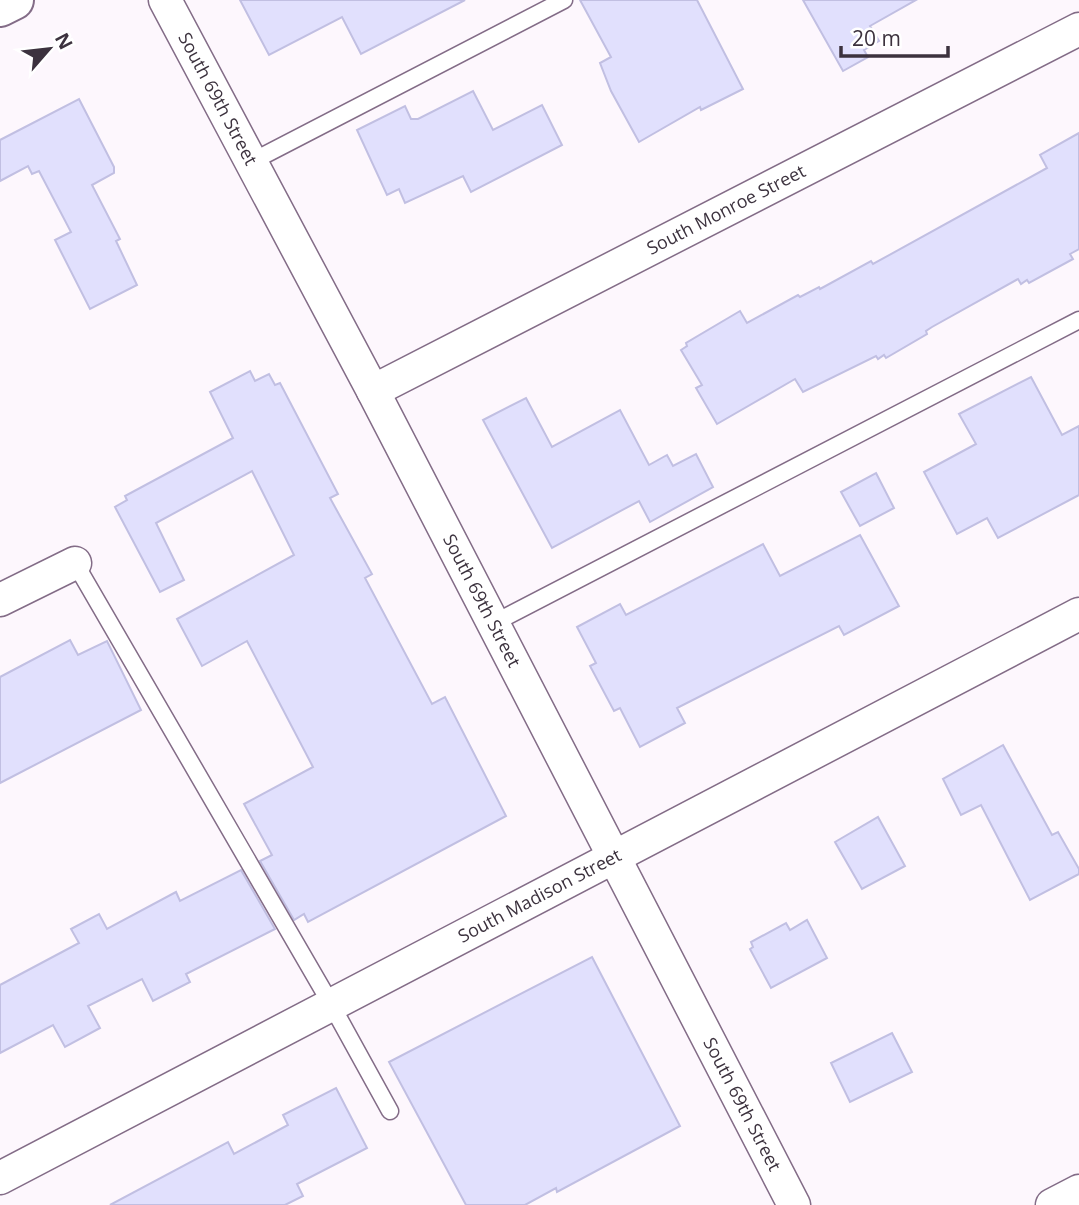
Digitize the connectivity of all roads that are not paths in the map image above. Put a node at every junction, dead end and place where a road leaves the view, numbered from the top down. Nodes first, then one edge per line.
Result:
1 (14, 0) edge
2 (164, 0) edge
3 (564, 0) edge
4 (0, 7) edge
5 (1079, 29) edge
6 (251, 162) junction
7 (1079, 320) edge
8 (373, 391) junction
9 (75, 563) joint
10 (0, 600) edge
11 (1079, 614) edge
12 (492, 624) junction
13 (614, 860) junction
14 (331, 1004) junction
15 (390, 1111) dead end
16 (0, 1178) edge
17 (1079, 1191) edge
18 (794, 1205) edge
19 (1052, 1205) edge

1 - 4 street
2 - 6 street, South 69th Street
3 - 6 lane
5 - 8 street, South Monroe Street
6 - 8 street, South 69th Street
7 - 12 lane
8 - 12 street, South 69th Street
9 - 10 street
9 - 14 lane
11 - 13 street, South Madison Street
12 - 13 street, South 69th Street
13 - 14 street, South Madison Street
13 - 18 street, South 69th Street
14 - 15 lane
14 - 16 street, South Madison Street
17 - 19 street

